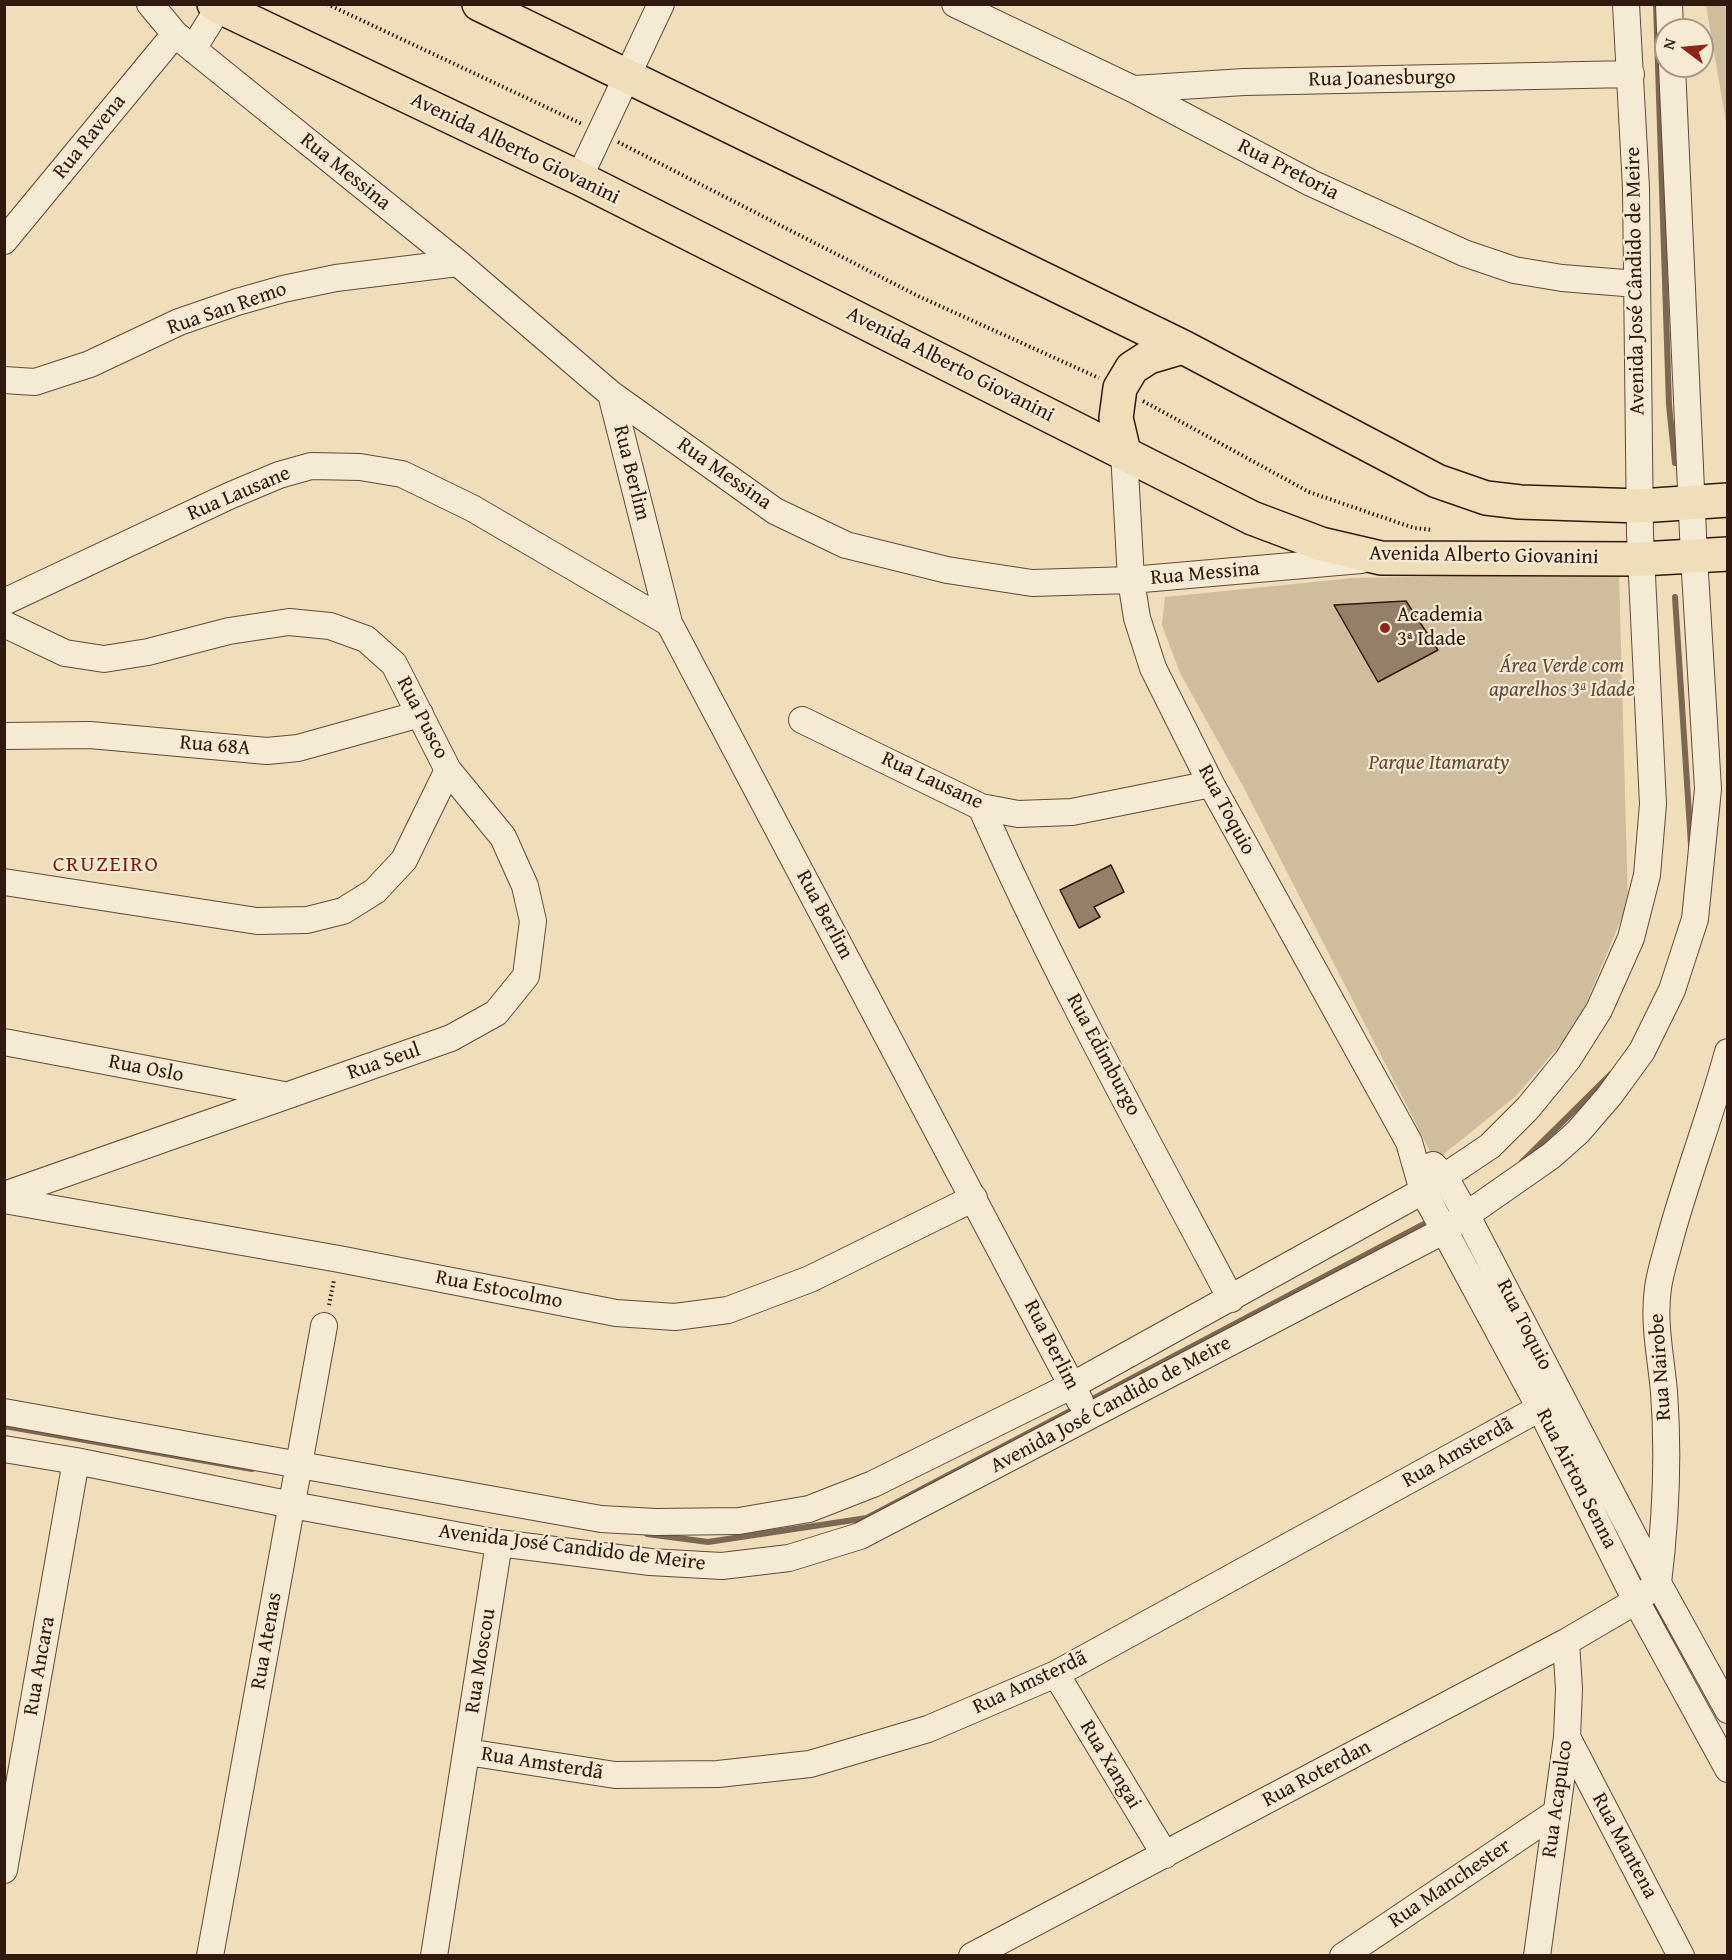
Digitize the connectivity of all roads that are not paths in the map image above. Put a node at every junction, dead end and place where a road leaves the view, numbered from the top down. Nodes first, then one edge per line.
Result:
1 (150, 4) edge
2 (479, 4) edge
3 (661, 4) edge
4 (955, 4) edge
5 (1626, 4) edge
6 (216, 6) edge
7 (184, 41) junction
8 (1631, 74) junction
9 (626, 76) junction
10 (1673, 78) edge
11 (1134, 89) junction
12 (579, 178) junction
13 (4, 241) edge
14 (458, 263) junction
15 (1636, 284) junction
16 (1183, 347) junction
17 (4, 380) edge
18 (611, 394) junction
19 (1124, 452) junction
20 (1728, 500) edge
21 (1691, 501) junction
22 (1640, 506) junction
23 (1728, 554) edge
24 (1694, 556) junction
25 (1381, 558) junction
26 (1641, 559) junction
27 (1131, 580) junction
28 (4, 602) edge
29 (4, 624) edge
30 (669, 624) junction
31 (420, 714) junction
32 (802, 720) dead end
33 (4, 736) edge
34 (448, 770) junction
35 (1211, 784) junction
36 (981, 807) junction
37 (4, 882) edge
38 (4, 1042) edge
39 (1728, 1052) edge
40 (287, 1095) junction
41 (1409, 1142) junction
42 (1444, 1176) junction
43 (1423, 1191) junction
44 (4, 1195) edge
45 (974, 1198) junction
46 (4, 1200) edge
47 (1467, 1216) junction
48 (1445, 1230) junction
49 (1231, 1299) junction
50 (324, 1326) road end
51 (1080, 1401) junction
52 (1540, 1408) junction
53 (4, 1412) edge
54 (4, 1449) edge
55 (76, 1461) junction
56 (296, 1484) junction
57 (499, 1544) junction
58 (1658, 1583) junction
59 (1636, 1601) junction
60 (1566, 1642) junction
61 (1056, 1674) junction
62 (1728, 1710) edge
63 (1567, 1737) junction
64 (467, 1752) junction
65 (1724, 1752) edge
66 (1557, 1812) junction
67 (1165, 1855) junction
68 (4, 1870) edge
69 (210, 1956) edge
70 (434, 1956) edge
71 (972, 1956) edge
72 (1344, 1956) edge
73 (1537, 1956) edge
74 (1682, 1956) edge

1 - 7 street, Rua Messina
2 - 9 main road
3 - 9 street
4 - 11 street, Rua Pretoria
5 - 8 street, Avenida José Cândido de Meire
6 - 7 street
6 - 12 main road, Avenida Alberto Giovanini
7 - 13 street, Rua Ravena
7 - 14 street, Rua Messina
8 - 11 street, Rua Joanesburgo
8 - 15 street, Avenida José Cândido de Meire
9 - 12 street
9 - 16 main road
10 - 21 street, Avenida José Cândido de Meire
11 - 15 street, Rua Pretoria
12 - 19 main road, Avenida Alberto Giovanini
14 - 17 street, Rua San Remo
14 - 18 street, Rua Messina
15 - 22 street, Avenida José Cândido de Meire
16 - 19 main road
16 - 22 main road
18 - 27 street, Rua Messina
18 - 30 street, Rua Berlim
19 - 25 main road, Avenida Alberto Giovanini
19 - 27 street, Rua Toquio
20 - 21 main road
21 - 22 main road
21 - 24 street, Avenida José Cândido de Meire
22 - 26 street, Avenida José Cândido de Meire
23 - 24 main road, Avenida Alberto Giovanini
24 - 26 main road, Avenida Alberto Giovanini
24 - 47 street, Avenida José Candido de Meire
25 - 26 main road, Avenida Alberto Giovanini
25 - 27 street, Rua Messina
26 - 42 street, Avenida José Candido de Meire
27 - 35 street, Rua Toquio
28 - 30 street, Rua Lausane
29 - 31 street, Rua Pusco
30 - 45 street, Rua Berlim
31 - 33 street, Rua 68A
31 - 34 street, Rua Pusco
32 - 36 street, Rua Lausane
34 - 37 street, Rua Pusco
34 - 40 street, Rua Seul
35 - 36 street, Rua Lausane
35 - 41 street, Rua Toquio
36 - 49 street, Rua Edimburgo
38 - 40 street, Rua Oslo
39 - 58 street, Rua Nairobe
40 - 44 street, Rua Seul
41 - 42 street, Rua Toquio
41 - 43 street, Rua Toquio
42 - 43 street, Avenida José Candido de Meire
42 - 47 street, Rua Toquio
43 - 48 street, Rua Airton Senna
43 - 49 street, Avenida José Candido de Meire
45 - 46 street, Rua Estocolmo
45 - 51 street, Rua Berlim
47 - 48 street, Avenida José Candido de Meire
47 - 58 street, Rua Toquio
48 - 51 street, Avenida José Candido de Meire
48 - 52 street, Rua Airton Senna
49 - 51 street, Avenida José Candido de Meire
50 - 56 street, Rua Atenas
51 - 56 street, Avenida José Candido de Meire
51 - 57 street, Avenida José Candido de Meire
52 - 59 street, Rua Airton Senna
52 - 61 street, Rua Amsterdã
53 - 56 street, Avenida José Candido de Meire
54 - 55 street, Avenida José Candido de Meire
55 - 56 street, Avenida José Candido de Meire
55 - 68 street, Rua Ancara
56 - 57 street, Avenida José Candido de Meire
56 - 69 street, Rua Atenas
57 - 64 street, Rua Moscou
58 - 59 street, Rua Roterdan
58 - 62 street
59 - 60 street, Rua Roterdan
59 - 65 street, Rua Airton Senna
60 - 63 street, Rua Acapulco
60 - 67 street, Rua Roterdan
61 - 64 street, Rua Amsterdã
61 - 67 street, Rua Xangai
63 - 66 street, Rua Acapulco
63 - 74 street, Rua Mantena
64 - 70 street, Rua Moscou
66 - 72 street, Rua Manchester
66 - 73 street, Rua Acapulco
67 - 71 street, Rua Roterdan

